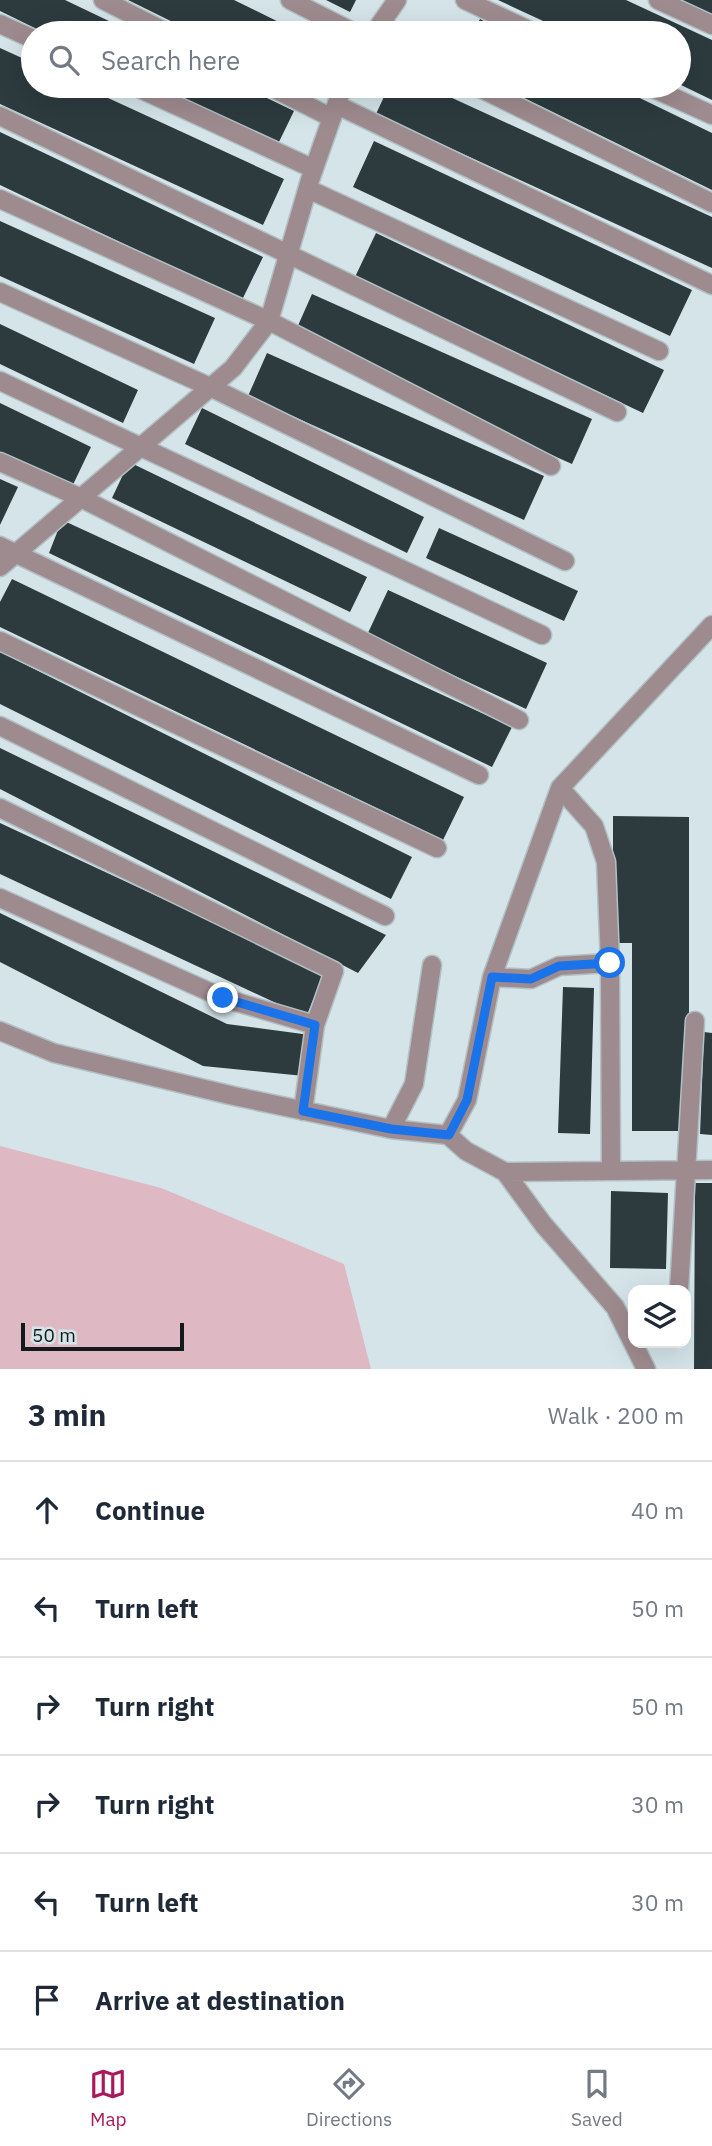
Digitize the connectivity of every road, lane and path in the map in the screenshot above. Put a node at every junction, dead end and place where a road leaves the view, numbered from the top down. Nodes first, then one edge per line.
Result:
1 (103, 0) edge
2 (290, 0) edge
3 (397, 0) edge
4 (465, 0) edge
5 (658, 0) edge
6 (144, 21) edge
7 (331, 21) edge
8 (387, 21) edge
9 (510, 21) edge
10 (0, 24) edge
11 (712, 26) edge
12 (21, 34) edge
13 (160, 98) edge
14 (299, 98) edge
15 (339, 98) edge
16 (500, 98) edge
17 (674, 98) edge
18 (334, 112) junction
19 (0, 116) edge
20 (712, 116) edge
21 (314, 169) junction
22 (307, 189) junction
23 (0, 199) edge
24 (712, 203) edge
25 (288, 257) junction
26 (712, 285) edge
27 (0, 292) edge
28 (269, 321) junction
29 (659, 351) dead end
30 (0, 381) edge
31 (210, 387) junction
32 (617, 412) dead end
33 (138, 446) junction
34 (0, 462) edge
35 (551, 466) dead end
36 (79, 497) junction
37 (8, 549) edge
38 (565, 561) dead end
39 (0, 567) edge
40 (712, 625) edge
41 (542, 635) dead end
42 (0, 641) edge
43 (519, 720) dead end
44 (0, 726) edge
45 (480, 775) dead end
46 (560, 788) junction
47 (0, 808) edge
48 (437, 848) dead end
49 (0, 898) edge
50 (385, 916) dead end
51 (610, 963) junction
52 (432, 965) dead end
53 (492, 977) junction
54 (695, 1021) dead end
55 (315, 1025) junction
56 (0, 1031) edge
57 (303, 1111) junction
58 (391, 1129) junction
59 (449, 1135) junction
60 (712, 1170) edge
61 (611, 1171) junction
62 (685, 1171) junction
63 (505, 1172) junction
64 (679, 1285) edge
65 (628, 1328) edge
66 (637, 1348) edge
67 (646, 1369) edge

1 - 6 street
2 - 7 street
3 - 8 street
4 - 9 street
5 - 11 street
10 - 12 street
13 - 21 street
14 - 18 street
15 - 18 street
16 - 24 street
17 - 20 street
18 - 21 street
18 - 26 street
19 - 25 street
21 - 22 street
22 - 25 street
22 - 29 street
23 - 28 street
25 - 28 street
25 - 32 street
27 - 31 street
28 - 31 street
28 - 35 street
30 - 33 street
31 - 33 street
31 - 38 street
33 - 36 street
33 - 41 street
34 - 36 street
36 - 37 street
36 - 43 street
37 - 39 street
37 - 45 street
40 - 46 street
42 - 48 street
44 - 50 street
46 - 51 street
46 - 53 street
47 - 55 street
49 - 55 street
51 - 53 street
51 - 61 street
52 - 58 street
53 - 59 street
54 - 62 street
55 - 57 street
56 - 57 street
57 - 58 street
58 - 59 street
59 - 63 street
60 - 62 street
61 - 62 street
61 - 63 street
62 - 64 street
63 - 65 street
66 - 67 street

